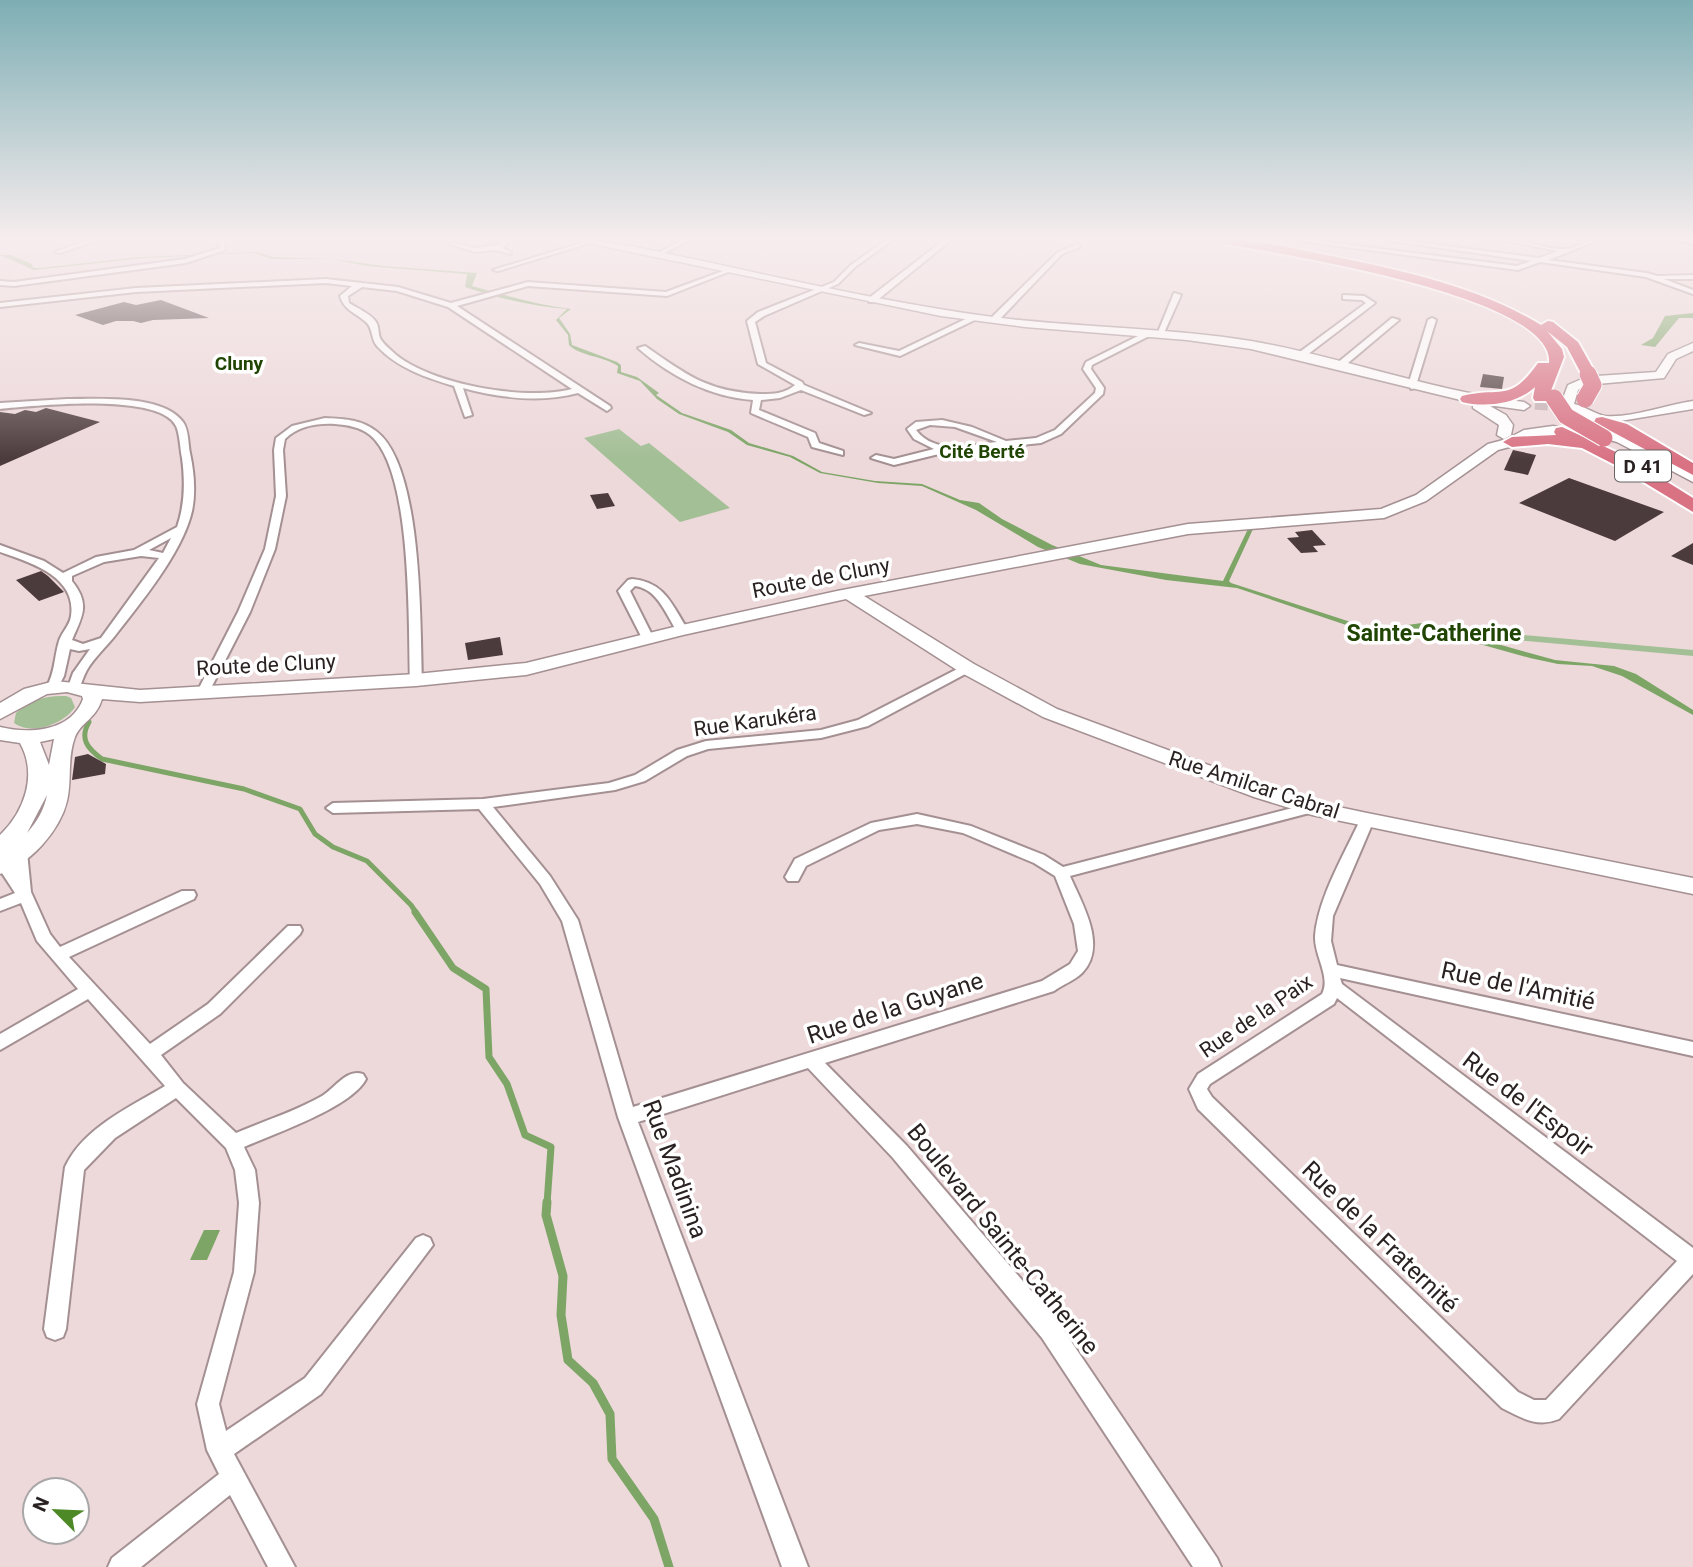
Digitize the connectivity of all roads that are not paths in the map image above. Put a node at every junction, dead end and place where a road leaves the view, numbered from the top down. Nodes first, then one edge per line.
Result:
1 (359, 313) edge
2 (463, 313) edge
3 (763, 313) edge
4 (953, 313) edge
5 (1001, 313) edge
6 (1166, 313) edge
7 (1357, 313) edge
8 (1516, 313) junction
9 (977, 317) junction
10 (994, 320) junction
11 (1395, 320) dead end
12 (1432, 320) dead end
13 (1154, 334) junction
14 (859, 345) dead end
15 (1693, 346) edge
16 (642, 348) dead end
17 (1300, 356) junction
18 (1343, 363) junction
19 (562, 379) junction
20 (458, 386) junction
21 (800, 387) junction
22 (1414, 387) junction
23 (1588, 389) junction
24 (578, 390) junction
25 (537, 396) junction
26 (758, 396) junction
27 (1467, 400) junction
28 (1539, 404) junction
29 (1692, 405) edge
30 (0, 406) edge
31 (607, 408) dead end
32 (867, 413) dead end
33 (468, 415) dead end
34 (1562, 432) junction
35 (1599, 433) junction
36 (1508, 438) junction
37 (1006, 443) junction
38 (943, 450) junction
39 (840, 453) dead end
40 (876, 458) dead end
41 (1693, 470) edge
42 (1693, 478) edge
43 (1693, 487) edge
44 (1693, 495) edge
45 (1693, 506) edge
46 (181, 529) junction
47 (0, 548) edge
48 (138, 552) junction
49 (163, 556) junction
50 (97, 562) junction
51 (41, 563) junction
52 (66, 581) junction
53 (849, 594) junction
54 (682, 630) junction
55 (107, 638) junction
56 (648, 639) junction
57 (65, 641) junction
58 (967, 667) junction
59 (416, 680) junction
60 (52, 688) junction
61 (82, 689) junction
62 (203, 692) junction
63 (140, 696) junction
64 (0, 713) edge
65 (78, 720) junction
66 (0, 733) edge
67 (27, 738) junction
68 (483, 804) junction
69 (333, 808) dead end
70 (1312, 808) junction
71 (1367, 820) junction
72 (5, 857) edge
73 (1061, 873) junction
74 (793, 877) dead end
75 (1693, 887) edge
76 (24, 895) junction
77 (188, 895) dead end
78 (0, 905) edge
79 (294, 930) dead end
80 (57, 956) junction
81 (1333, 978) junction
82 (88, 991) junction
83 (0, 1043) edge
84 (1693, 1049) edge
85 (149, 1054) junction
86 (811, 1060) junction
87 (358, 1079) dead end
88 (177, 1088) junction
89 (1198, 1089) joint
90 (627, 1117) junction
91 (233, 1143) junction
92 (423, 1245) dead end
93 (1692, 1259) edge
94 (55, 1329) dead end
95 (219, 1450) junction
96 (233, 1478) junction
97 (121, 1567) edge
98 (282, 1567) edge
99 (794, 1567) edge
100 (1208, 1567) edge

1 - 20 street
2 - 19 street
3 - 21 street
4 - 9 main road
5 - 10 street
6 - 13 street
7 - 17 street
8 - 23 highway
8 - 28 highway
8 - 28 highway
9 - 10 main road
9 - 14 street
10 - 13 main road
11 - 18 street
12 - 22 street
13 - 17 main road
13 - 37 street
15 - 23 main road
16 - 26 street
17 - 18 main road
18 - 22 main road
19 - 24 street
19 - 25 street
20 - 25 street
20 - 33 street
21 - 26 street
21 - 32 street
22 - 27 main road
23 - 28 main road
23 - 28 main road, Route de Cluny
23 - 35 main road
24 - 25 street
24 - 31 street
26 - 39 street
27 - 28 main road
27 - 28 highway
27 - 36 main road
28 - 34 main road
28 - 35 highway, D 41, bridge
28 - 36 main road, Route de Cluny
29 - 35 main road
30 - 46 street
34 - 35 highway
34 - 36 main road, Route de Cluny
35 - 36 highway
35 - 41 highway
35 - 42 main road
35 - 43 highway, D 41
35 - 44 highway, D 41
35 - 45 highway
36 - 53 main road, Route de Cluny
37 - 38 street
37 - 38 street
38 - 40 street
46 - 48 street
46 - 49 street
47 - 51 street
48 - 49 street
48 - 50 street
49 - 55 street
50 - 51 street
50 - 52 street
51 - 52 street
52 - 57 street
53 - 54 main road, Route de Cluny
53 - 58 main road, Rue Amilcar Cabral
54 - 56 main road, Route de Cluny
54 - 56 street
55 - 57 street
55 - 61 street
56 - 59 main road, Route de Cluny
57 - 60 street
58 - 68 street, Rue Karukéra
58 - 70 main road, Rue Amilcar Cabral
59 - 62 main road, Route de Cluny
59 - 62 street
60 - 61 main road, Route de Cluny
60 - 64 main road, Route de Cluny
61 - 63 main road, Route de Cluny
61 - 65 main road
62 - 63 main road, Route de Cluny
63 - 65 main road, Route de Cluny
65 - 67 main road, Route de Cluny
65 - 72 main road
66 - 67 main road
67 - 72 main road
68 - 69 street, Rue Karukéra
68 - 90 street, Rue Madinina
70 - 71 main road, Rue Amilcar Cabral
70 - 73 street
71 - 75 main road, Rue Amilcar Cabral
71 - 81 street, Rue de la Paix
72 - 76 street
73 - 74 street
73 - 86 street, Rue de la Guyane
76 - 78 street
76 - 80 street
77 - 80 street
79 - 85 street
80 - 82 street
81 - 84 street, Rue de l'Amitié
81 - 89 street, Rue de la Paix
81 - 93 street, Rue de l'Espoir
82 - 83 street
82 - 85 street
85 - 88 street
86 - 90 street, Rue de la Guyane
86 - 100 street, Boulevard Sainte-Catherine
87 - 91 street
88 - 91 street
88 - 94 street
89 - 93 street, Rue de la Fraternité
90 - 99 street, Rue Madinina
91 - 95 street
92 - 95 street
95 - 96 street
96 - 97 street
96 - 98 street

